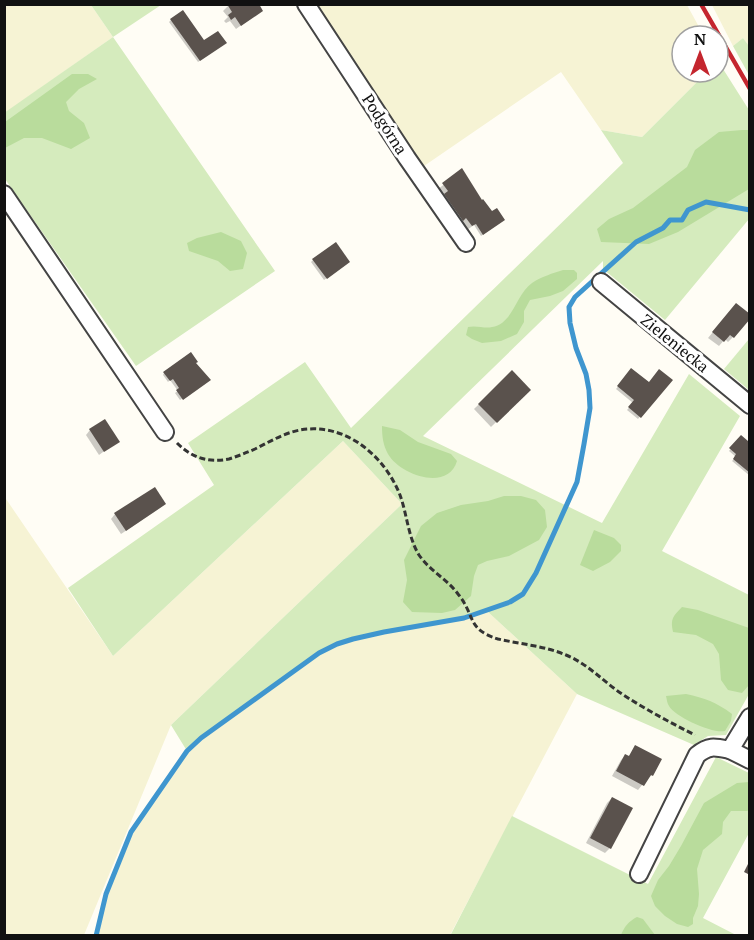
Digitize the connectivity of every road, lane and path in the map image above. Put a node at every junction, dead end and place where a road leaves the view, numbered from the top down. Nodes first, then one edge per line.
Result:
1 (306, 4) edge
2 (4, 194) edge
3 (466, 243) dead end
4 (601, 282) dead end
5 (750, 405) edge
6 (165, 432) joint
7 (750, 717) edge
8 (699, 737) dead end
9 (730, 750) junction
10 (750, 760) edge
11 (639, 874) dead end

1 - 3 street, Podgórna
2 - 6 street
4 - 5 street, Zieleniecka
6 - 8 path
7 - 9 street
9 - 10 street
9 - 11 street

